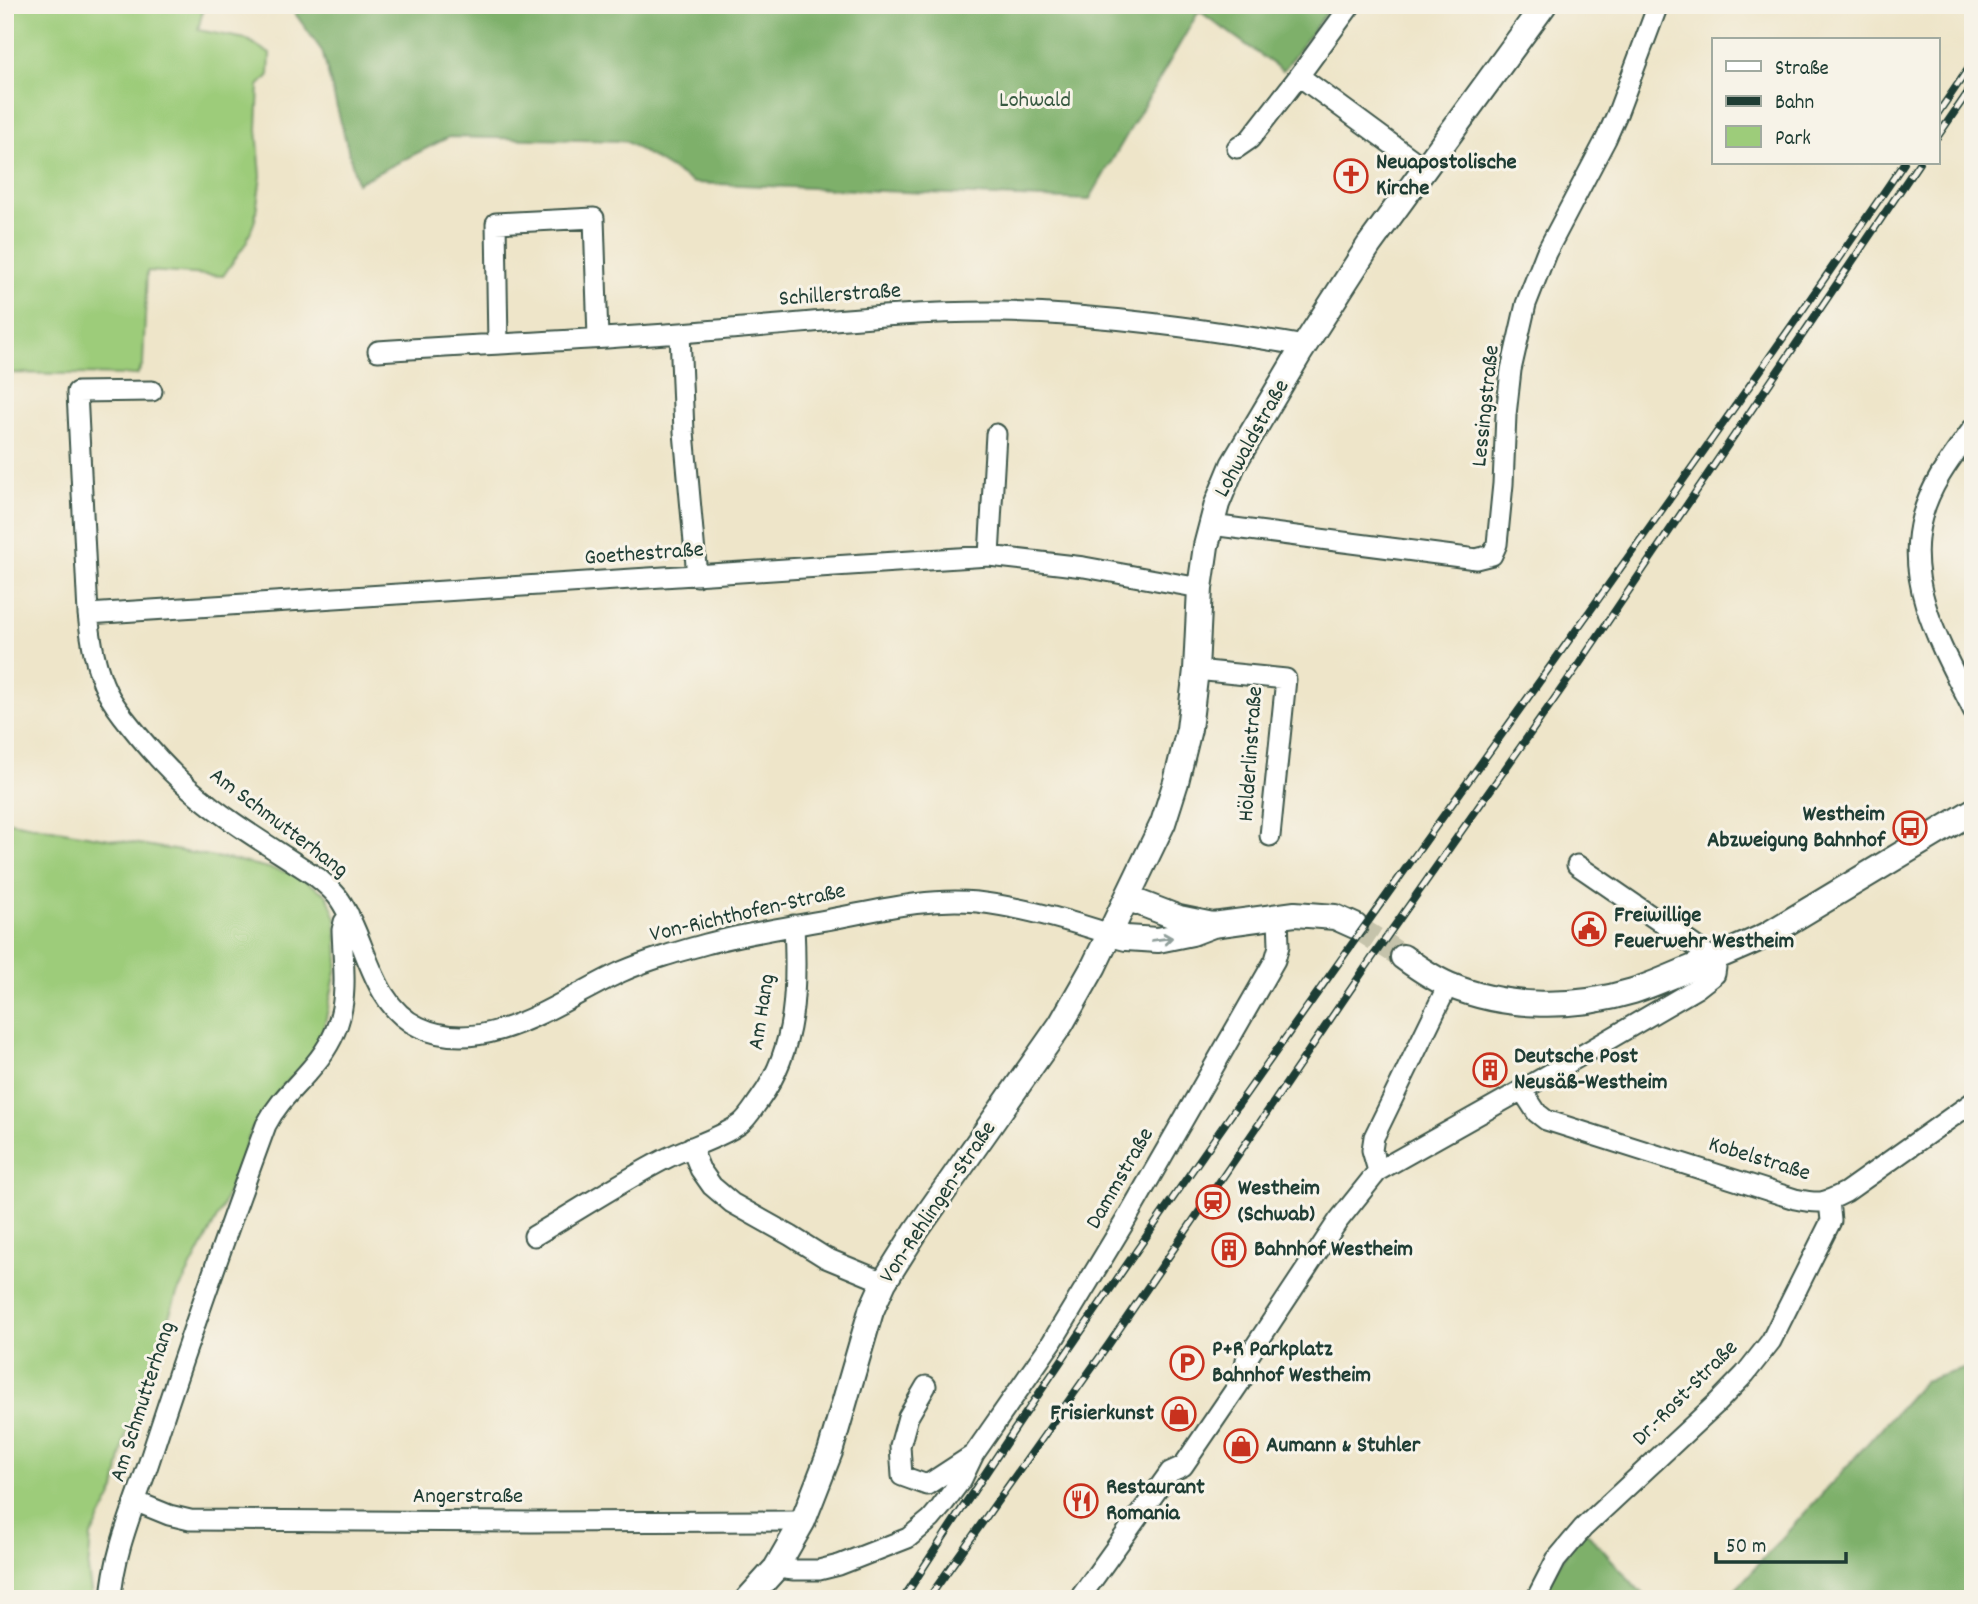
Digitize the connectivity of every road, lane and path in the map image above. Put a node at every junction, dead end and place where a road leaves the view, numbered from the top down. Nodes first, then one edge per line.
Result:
1 (1352, 5) edge
2 (1544, 5) edge
3 (1658, 5) edge
4 (1299, 76) junction
5 (1237, 148) dead end
6 (1424, 168) junction
7 (680, 333) junction
8 (598, 338) junction
9 (498, 344) junction
10 (1304, 346) junction
11 (378, 351) dead end
12 (152, 391) dead end
13 (1973, 428) edge
14 (996, 434) dead end
15 (1211, 525) junction
16 (989, 556) junction
17 (697, 576) junction
18 (1200, 587) junction
19 (88, 614) junction
20 (1196, 670) junction
21 (1973, 710) edge
22 (1973, 811) edge
23 (1270, 835) dead end
24 (1577, 865) dead end
25 (1127, 898) junction
26 (349, 915) junction
27 (1278, 916) junction
28 (794, 925) junction
29 (1213, 925) junction
30 (1355, 926) tunnel mouth
31 (1110, 934) junction
32 (1403, 957) tunnel mouth
33 (1714, 958) junction
34 (1448, 985) junction
35 (1521, 1090) junction
36 (1973, 1102) edge
37 (691, 1147) junction
38 (1378, 1171) junction
39 (1829, 1201) junction
40 (534, 1236) dead end
41 (884, 1282) junction
42 (926, 1386) dead end
43 (974, 1454) junction
44 (137, 1502) junction
45 (803, 1521) junction
46 (776, 1568) junction
47 (111, 1599) edge
48 (748, 1599) edge
49 (1079, 1599) edge
50 (1536, 1599) edge

1 - 4 street
2 - 6 street, Lohwaldstraße
3 - 15 street, Lessingstraße
4 - 5 street
4 - 6 street
6 - 10 street, Lohwaldstraße
7 - 8 street, Schillerstraße
7 - 10 street, Schillerstraße
7 - 17 street
8 - 9 street, Schillerstraße
8 - 9 street
9 - 11 street, Schillerstraße
10 - 15 street, Lohwaldstraße
12 - 19 street, Am Schmutterhang
13 - 21 street
14 - 16 street
15 - 18 street, Lohwaldstraße
16 - 17 street, Goethestraße
16 - 18 street, Goethestraße
17 - 19 street, Goethestraße
18 - 20 street, Lohwaldstraße
19 - 26 street, Am Schmutterhang
20 - 23 street, Hölderlinstraße
20 - 25 street, Lohwaldstraße
22 - 33 street
24 - 33 street
25 - 29 street
25 - 31 street, Lohwaldstraße
26 - 28 street, Von-Richthofen-Straße
26 - 44 street, Am Schmutterhang
27 - 29 street
27 - 30 street
27 - 43 street, Dammstraße
28 - 31 street, Von-Richthofen-Straße
28 - 37 street, Am Hang
31 -> 29 street
31 - 41 street, Von-Rehlingen-Straße
32 - 34 street
33 - 34 street
33 - 35 street
34 - 38 street
35 - 38 street
35 - 39 street, Kobelstraße
36 - 39 street, Kobelstraße
37 - 40 street, Am Hang
37 - 41 street
38 - 49 street
39 - 50 street, Dr.-Rost-Straße
41 - 45 street, Von-Rehlingen-Straße
42 - 43 street, Dammstraße
43 - 46 street, Dammstraße
44 - 45 street, Angerstraße
44 - 47 street, Am Schmutterhang
45 - 46 street, Von-Rehlingen-Straße
46 - 48 street, Von-Rehlingen-Straße

